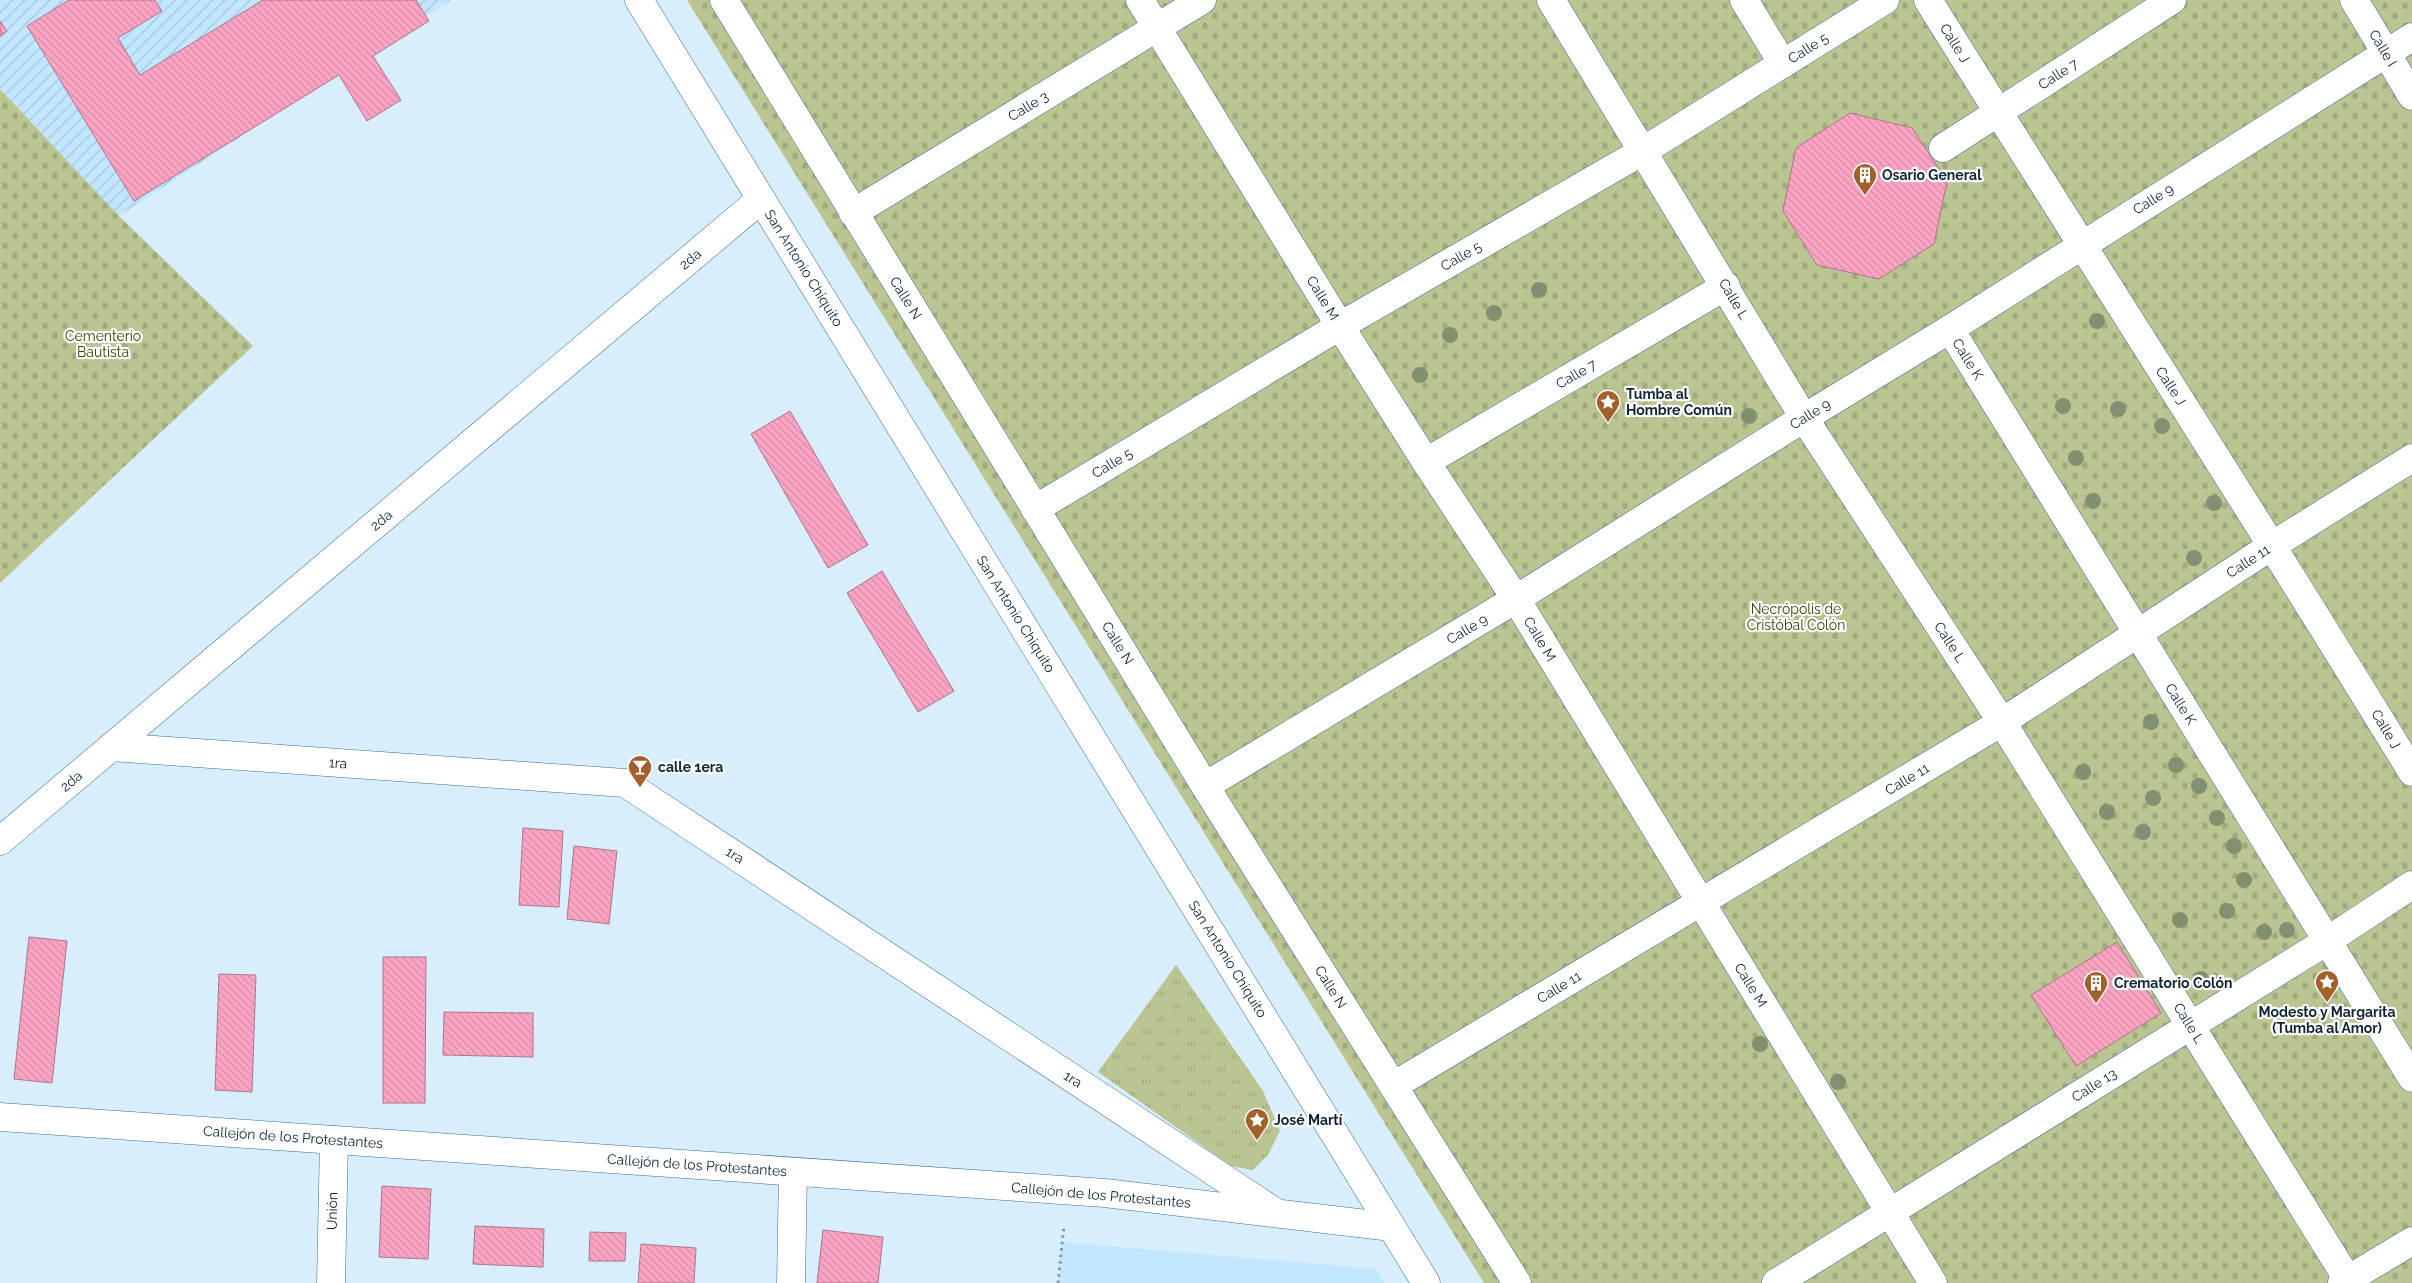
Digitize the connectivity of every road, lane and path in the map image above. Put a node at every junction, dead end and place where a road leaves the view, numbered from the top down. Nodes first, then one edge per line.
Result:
1 (639, 0) edge
2 (724, 0) edge
3 (1140, 0) edge
4 (1202, 0) edge
5 (1551, 0) edge
6 (1744, 0) edge
7 (1884, 0) edge
8 (1928, 0) edge
9 (2172, 0) edge
10 (2354, 0) edge
11 (1158, 28) junction
12 (2412, 37) edge
13 (2386, 53) junction
14 (1783, 64) junction
15 (2412, 96) edge
16 (1998, 113) junction
17 (1943, 148) dead end
18 (1643, 151) junction
19 (761, 199) junction
20 (853, 212) junction
21 (2080, 245) junction
22 (1726, 286) junction
23 (1340, 326) junction
24 (1950, 329) junction
25 (1804, 418) junction
26 (2412, 458) edge
27 (1426, 462) junction
28 (1035, 509) junction
29 (2273, 545) junction
30 (1516, 599) junction
31 (2138, 634) junction
32 (2002, 722) junction
33 (111, 747) junction
34 (2412, 772) edge
35 (1205, 786) junction
36 (0, 841) edge
37 (2412, 885) edge
38 (1700, 903) junction
39 (2327, 941) junction
40 (2191, 1024) junction
41 (2412, 1078) edge
42 (1393, 1086) junction
43 (0, 1117) edge
44 (334, 1140) junction
45 (793, 1172) junction
46 (1067, 1191) junction
47 (1275, 1212) junction
48 (1891, 1213) junction
49 (1392, 1227) junction
50 (2412, 1241) edge
51 (2347, 1282) edge
52 (331, 1283) edge
53 (791, 1283) edge
54 (1058, 1283) edge
55 (1426, 1283) edge
56 (1517, 1283) edge
57 (1776, 1283) edge
58 (1933, 1283) edge

1 - 19 street, San Antonio Chiquito
2 - 20 street, Calle N
3 - 11 street, Calle M
4 - 11 street, Calle 3
5 - 18 street, Calle L
6 - 14 street
7 - 14 street, Calle 5
8 - 16 street, Calle J
9 - 16 street, Calle 7
10 - 13 street, Calle I
11 - 20 street, Calle 3
11 - 23 street, Calle M
12 - 13 street, Calle 9
13 - 15 street, Calle I
13 - 21 street, Calle 9
14 - 18 street, Calle 5
16 - 17 street, Calle 7
16 - 21 street, Calle J
18 - 22 street, Calle L
18 - 23 street, Calle 5
19 - 33 street, 2da
19 - 49 street, San Antonio Chiquito
20 - 28 street, Calle N
21 - 24 street, Calle 9
21 - 29 street, Calle J
22 - 25 street, Calle L
22 - 27 street, Calle 7
23 - 27 street, Calle M
23 - 28 street, Calle 5
24 - 25 street, Calle 9
24 - 31 street, Calle K
25 - 30 street, Calle 9
25 - 32 street, Calle L
26 - 29 street, Calle 11
27 - 30 street, Calle M
28 - 35 street, Calle N
29 - 31 street, Calle 11
29 - 34 street, Calle J
30 - 35 street, Calle 9
30 - 38 street, Calle M
31 - 32 street, Calle 11
31 - 39 street, Calle K
32 - 38 street, Calle 11
32 - 40 street, Calle L
33 - 36 street, 2da
33 - 47 street, 1ra
35 - 42 street, Calle N
37 - 39 street, Calle 13
38 - 42 street, Calle 11
38 - 48 street, Calle M
39 - 40 street, Calle 13
39 - 41 street, Calle K
40 - 48 street, Calle 13
40 - 51 street, Calle L
42 - 56 street, Calle N
43 - 44 street, Callejón de los Protestantes
44 - 45 street, Callejón de los Protestantes
44 - 52 street, Unión
45 - 46 street, Callejón de los Protestantes
45 - 53 street
46 - 47 street, Callejón de los Protestantes
46 - 54 path
47 - 49 street, Callejón de los Protestantes
48 - 57 street, Calle 13
48 - 58 street, Calle M
49 - 55 street, San Antonio Chiquito
50 - 51 street

